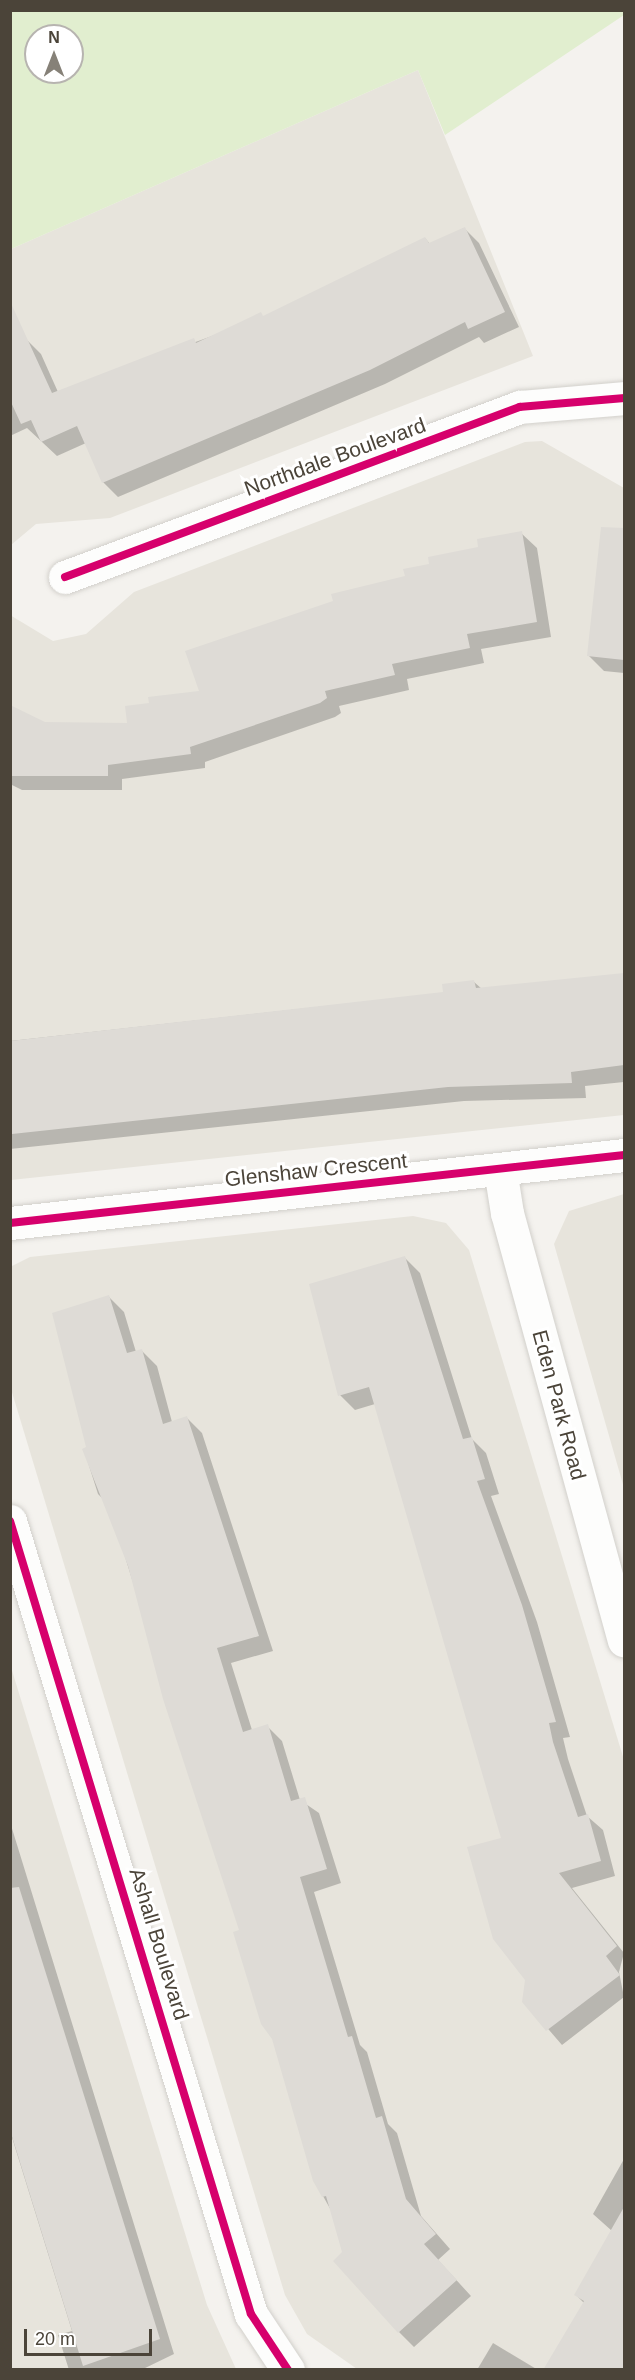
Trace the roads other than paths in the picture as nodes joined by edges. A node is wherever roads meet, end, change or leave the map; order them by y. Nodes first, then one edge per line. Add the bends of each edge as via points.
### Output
1 (624, 398) edge
2 (65, 577) dead end
3 (624, 1155) edge
4 (500, 1169) junction
5 (10, 1223) edge
6 (10, 1521) edge
7 (624, 1640) edge
8 (288, 2370) edge

1 - 2 street, Northdale Boulevard via 520,407
3 - 4 street, Glenshaw Crescent
4 - 5 street, Glenshaw Crescent
4 - 7 street, Eden Park Road via 507,1213
6 - 8 street, Ashall Boulevard via 251,2314

